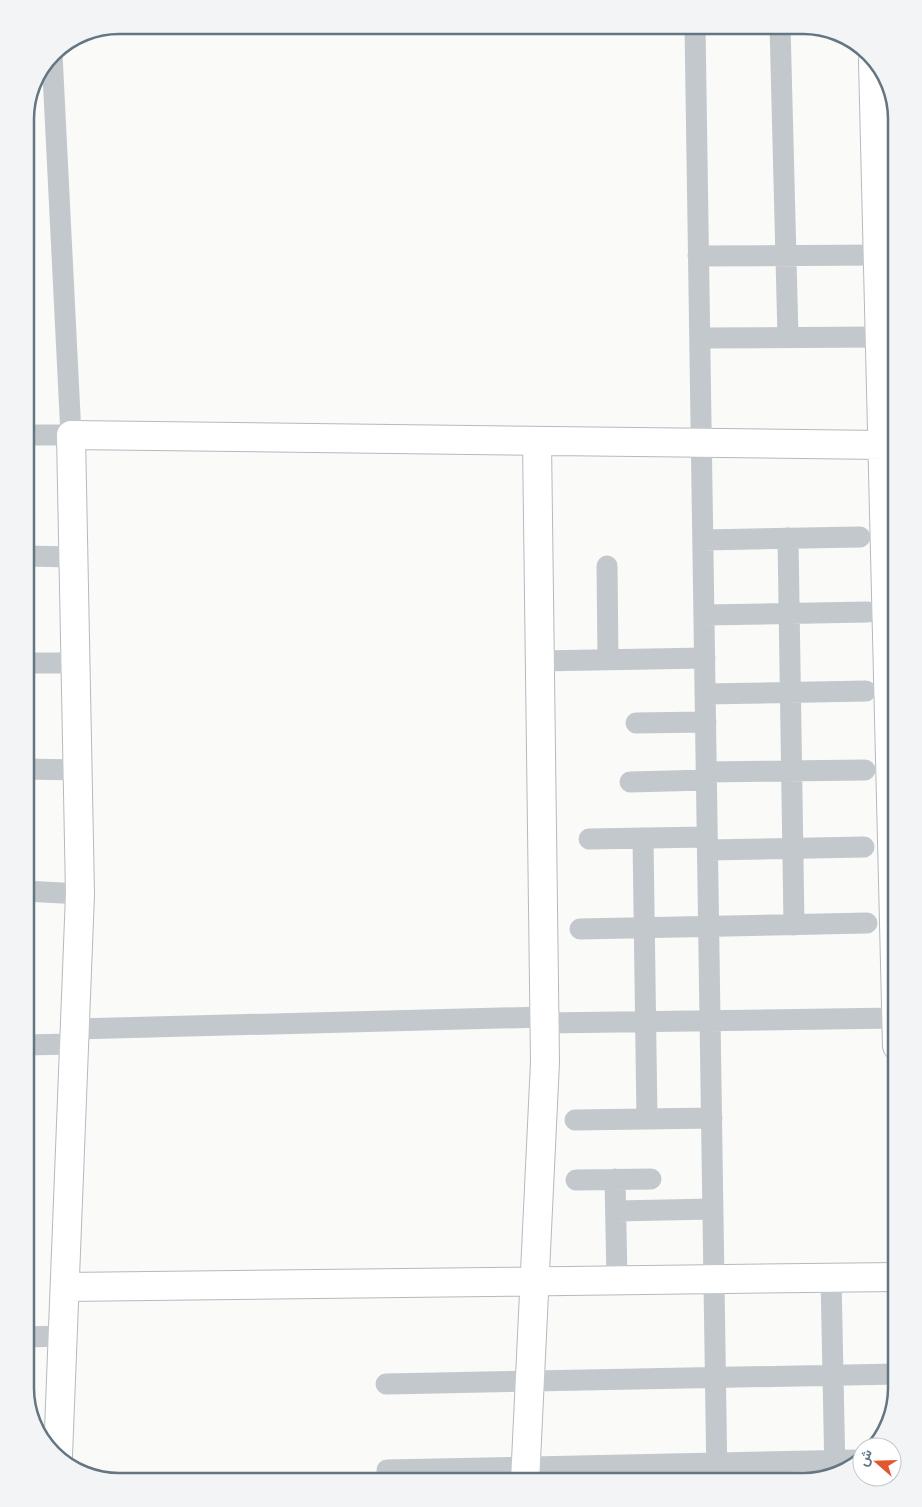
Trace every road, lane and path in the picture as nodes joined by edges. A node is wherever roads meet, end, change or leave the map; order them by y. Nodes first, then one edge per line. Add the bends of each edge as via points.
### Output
1 (695, 34) edge
2 (780, 34) edge
3 (53, 65) edge
4 (872, 70) edge
5 (878, 255) junction
6 (698, 256) junction
7 (786, 256) junction
8 (880, 337) junction
9 (700, 338) junction
10 (788, 338) junction
11 (34, 435) edge
12 (71, 435) junction
13 (537, 441) junction
14 (701, 443) junction
15 (883, 445) junction
16 (860, 537) dead end
17 (788, 538) junction
18 (703, 540) junction
19 (34, 556) edge
20 (73, 557) junction
21 (607, 566) dead end
22 (868, 612) dead end
23 (790, 614) junction
24 (704, 615) junction
25 (705, 658) junction
26 (608, 659) junction
27 (540, 660) junction
28 (34, 663) edge
29 (75, 663) junction
30 (888, 665) edge
31 (866, 692) dead end
32 (791, 693) junction
33 (705, 694) junction
34 (706, 722) junction
35 (636, 723) dead end
36 (34, 769) edge
37 (78, 770) junction
38 (865, 770) dead end
39 (792, 771) junction
40 (706, 776) junction
41 (630, 782) dead end
42 (643, 838) junction
43 (589, 839) dead end
44 (708, 843) junction
45 (864, 847) dead end
46 (793, 848) junction
47 (34, 891) edge
48 (80, 894) junction
49 (866, 923) dead end
50 (794, 925) junction
51 (709, 926) junction
52 (644, 928) junction
53 (580, 929) dead end
54 (888, 1018) edge
55 (544, 1020) junction
56 (710, 1020) junction
57 (646, 1022) junction
58 (75, 1036) junction
59 (34, 1043) edge
60 (712, 1118) junction
61 (647, 1119) junction
62 (575, 1120) dead end
63 (615, 1179) junction
64 (651, 1179) dead end
65 (576, 1180) dead end
66 (713, 1209) junction
67 (616, 1210) junction
68 (888, 1277) edge
69 (830, 1278) junction
70 (714, 1279) junction
71 (617, 1280) junction
72 (534, 1281) junction
73 (64, 1287) junction
74 (62, 1336) junction
75 (34, 1337) edge
76 (888, 1374) edge
77 (832, 1376) junction
78 (716, 1378) junction
79 (530, 1381) junction
80 (386, 1384) dead end
81 (58, 1447) edge
82 (835, 1466) edge
83 (830, 1468) edge
84 (387, 1470) dead end
85 (490, 1473) edge
86 (525, 1473) edge
87 (717, 1473) edge

1 - 6 street
2 - 7 street
3 - 12 street
4 - 5 street
5 - 7 street
5 - 8 street
6 - 7 street
6 - 9 street
7 - 10 street
8 - 10 street
8 - 15 street
9 - 10 street
9 - 14 street
11 - 12 street
12 - 13 street
12 - 20 street
13 - 14 street
13 - 27 street
14 - 15 street
14 - 18 street
15 - 30 street
16 - 17 street
17 - 18 street
17 - 23 street
18 - 24 street
19 - 20 street
20 - 29 street
21 - 26 street
22 - 23 street
23 - 24 street
23 - 32 street
24 - 25 street
25 - 26 street
25 - 33 street
26 - 27 street
27 - 55 street
28 - 29 street
29 - 37 street
31 - 32 street
32 - 33 street
32 - 39 street
33 - 34 street
34 - 35 street
34 - 40 street
36 - 37 street
37 - 48 street
38 - 39 street
39 - 40 street
39 - 46 street
40 - 41 street
40 - 44 street
42 - 43 street
42 - 44 street
42 - 52 street
44 - 46 street
44 - 51 street
45 - 46 street
46 - 50 street
47 - 48 street
48 - 58 street
49 - 50 street
50 - 51 street
51 - 52 street
51 - 56 street
52 - 53 street
52 - 57 street
54 - 56 street
55 - 57 street
55 - 58 street
55 - 72 street via 545,1062
56 - 57 street
56 - 60 street
57 - 61 street
58 - 59 street
58 - 73 street
60 - 61 street
60 - 66 street
61 - 62 street
63 - 64 street
63 - 65 street
63 - 67 street
66 - 67 street
66 - 70 street
67 - 71 street
68 - 69 street
69 - 70 street
69 - 77 street
70 - 71 street
70 - 78 street
71 - 72 street
72 - 73 street
72 - 79 street
73 - 74 street
74 - 75 street
74 - 81 street
76 - 77 street
77 - 78 street
77 - 82 street
78 - 79 street
78 - 87 street
79 - 80 street
79 - 86 street
83 - 87 street
84 - 85 street

